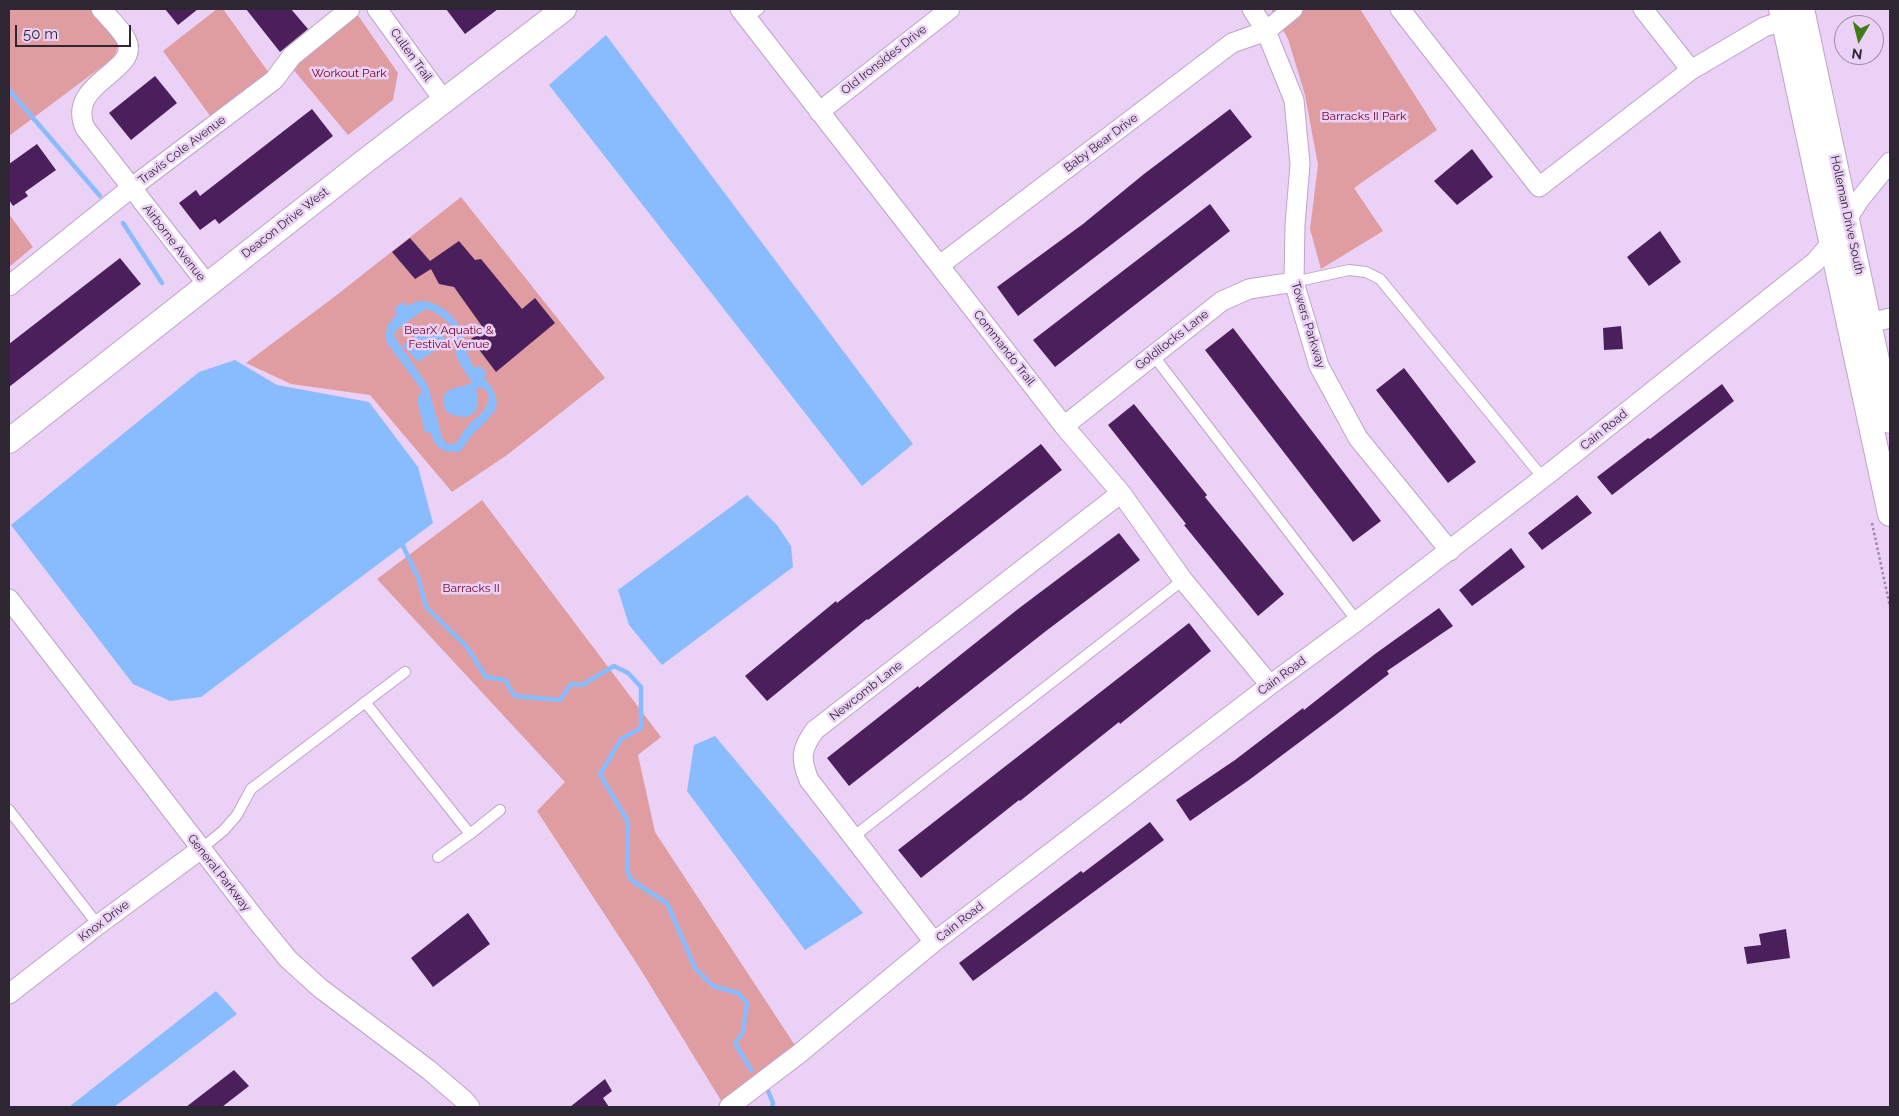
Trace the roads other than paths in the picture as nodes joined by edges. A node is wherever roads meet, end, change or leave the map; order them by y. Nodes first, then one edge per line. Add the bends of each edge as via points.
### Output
1 (101, 9) edge
2 (350, 9) edge
3 (377, 9) edge
4 (564, 9) edge
5 (950, 9) edge
6 (1252, 9) edge
7 (1293, 9) edge
8 (1400, 9) edge
9 (1642, 9) edge
10 (748, 12) edge
11 (1793, 13) edge
12 (1266, 30) junction
13 (1691, 70) junction
14 (445, 102) junction
15 (819, 112) junction
16 (1890, 162) edge
17 (131, 188) junction
18 (1848, 220) junction
19 (1832, 242) junction
20 (940, 265) junction
21 (1294, 282) junction
22 (207, 284) junction
23 (9, 286) edge
24 (1871, 323) edge
25 (1153, 355) junction
26 (1890, 421) edge
27 (1064, 426) junction
28 (9, 441) edge
29 (1543, 478) junction
30 (1121, 493) junction
31 (1890, 514) edge
32 (1450, 550) junction
33 (1183, 580) junction
34 (9, 599) edge
35 (1357, 622) junction
36 (405, 672) dead end
37 (1270, 684) junction
38 (365, 702) junction
39 (9, 810) edge
40 (500, 810) dead end
41 (470, 834) junction
42 (853, 837) junction
43 (201, 849) junction
44 (438, 857) dead end
45 (98, 925) junction
46 (934, 942) junction
47 (9, 994) edge
48 (470, 1107) edge
49 (729, 1107) edge

1 - 17 street, Airborne Avenue via 127,40 128,51 119,65 90,90 80,108 81,119 84,128
2 - 17 street, Travis Cole Avenue via 292,56 274,80
3 - 14 street, Cullen Trail
4 - 14 street, Deacon Drive West
5 - 15 street, Old Ironsides Drive
6 - 12 street, Towers Parkway
7 - 12 street, Baby Bear Drive
8 - 13 street via 1539,187
9 - 13 street
10 - 15 street, Commando Trail
11 - 13 street
11 - 18 street, Holleman Drive South
11 - 19 street
12 - 20 street, Baby Bear Drive via 1232,44
12 - 21 street, Towers Parkway via 1294,100 1300,164
14 - 22 street, Deacon Drive West
15 - 20 street, Commando Trail
16 - 18 street, Cain Road via 1860,199
17 - 22 street, Airborne Avenue
17 - 23 street, Travis Cole Avenue
18 - 19 street, Cain Road
18 - 24 street, Holleman Drive South
19 - 24 street
19 - 29 street, Cain Road via 1815,262
20 - 27 street, Commando Trail
21 - 25 street, Goldilocks Lane via 1235,294
21 - 29 lane via 1349,270 1366,272 1380,279
21 - 32 street, Towers Parkway via 1319,366 1358,438
22 - 28 street, Deacon Drive West
24 - 26 street, Holleman Drive South
24 - 31 street
25 - 27 street, Goldilocks Lane
25 - 35 lane
27 - 30 street, Commando Trail
29 - 32 street, Cain Road
30 - 33 street, Commando Trail
30 - 42 street, Newcomb Lane via 815,730 807,740 802,753 809,780
32 - 35 street, Cain Road
33 - 37 street, Commando Trail
33 - 42 lane
34 - 43 street, General Parkway
35 - 37 street, Cain Road
36 - 38 lane
37 - 46 street, Cain Road
38 - 41 lane
38 - 43 lane via 251,789 237,816
39 - 45 lane
40 - 41 lane
41 - 44 lane
42 - 46 street, Newcomb Lane
43 - 45 street, Knox Drive
43 - 48 street, General Parkway via 288,959 320,988 429,1070
45 - 47 street, Knox Drive
46 - 49 street, Cain Road

